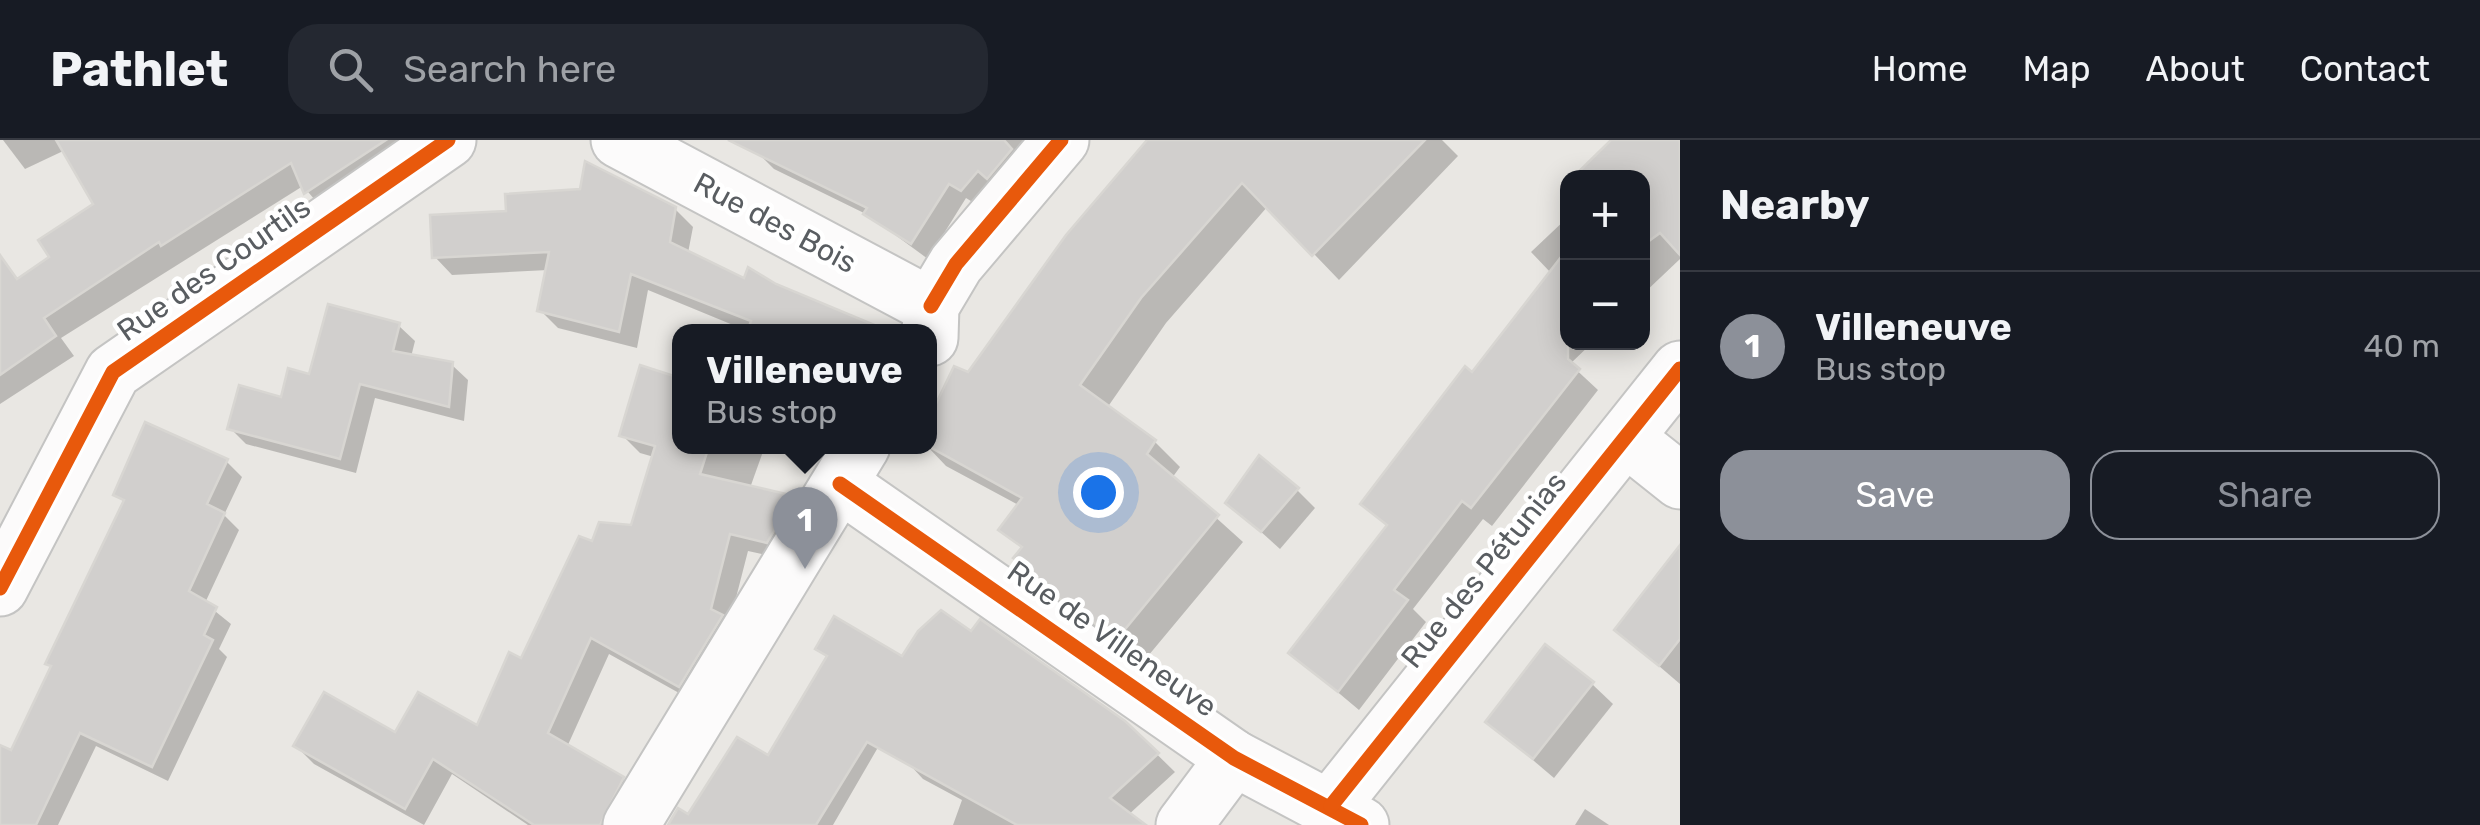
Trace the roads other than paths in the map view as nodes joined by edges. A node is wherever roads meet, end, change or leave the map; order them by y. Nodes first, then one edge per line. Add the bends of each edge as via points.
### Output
1 (448, 140) edge
2 (619, 140) edge
3 (1061, 140) edge
4 (930, 322) edge
5 (1680, 368) edge
6 (1626, 438) junction
7 (851, 465) edge
8 (1680, 481) edge
9 (0, 588) edge
10 (1234, 758) junction
11 (1346, 815) edge
12 (631, 825) edge
13 (1184, 825) edge

1 - 9 street, Rue des Courtils via 114,372
2 - 4 street, Rue des Bois
3 - 4 street via 956,264
5 - 6 street, Rue des Pétunias
6 - 8 street
6 - 11 street, Rue des Pétunias
7 - 10 street, Rue de Villeneuve
7 - 12 street
10 - 11 street, Rue de Villeneuve
10 - 13 street

